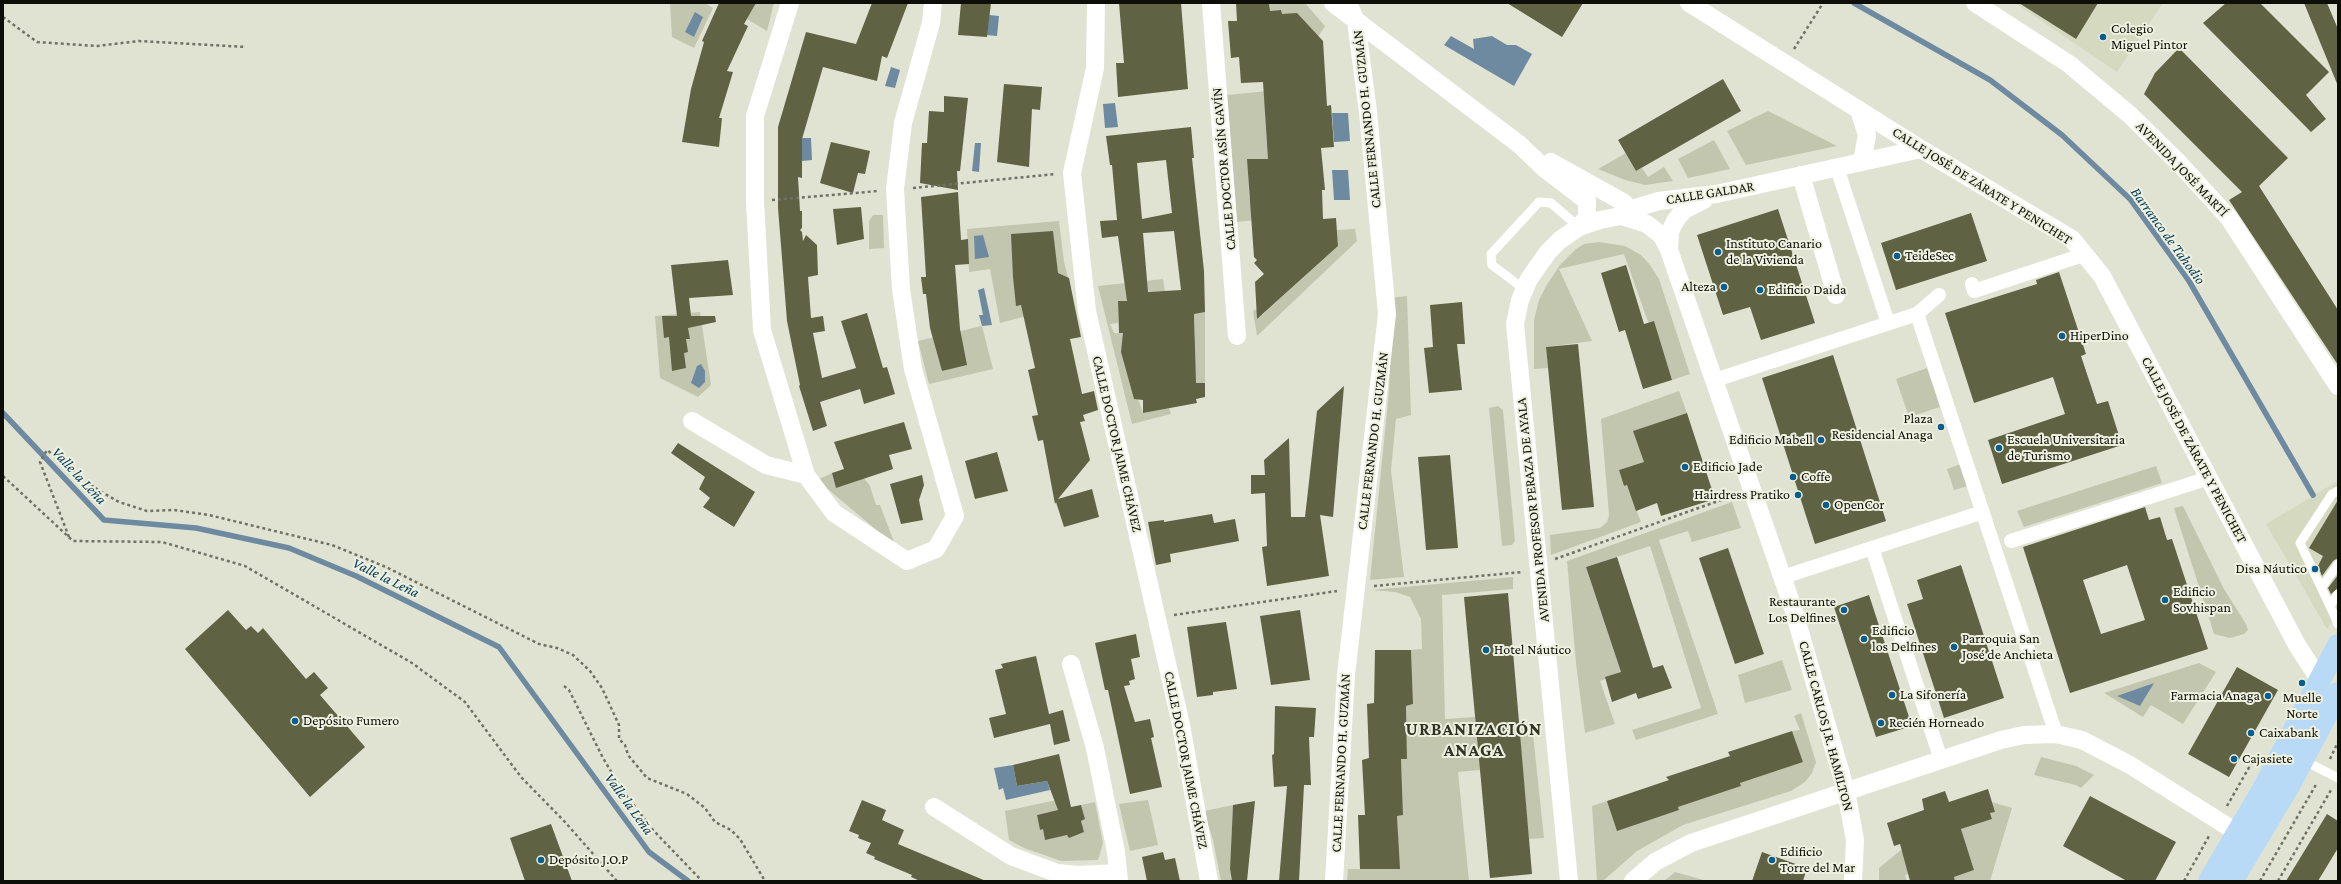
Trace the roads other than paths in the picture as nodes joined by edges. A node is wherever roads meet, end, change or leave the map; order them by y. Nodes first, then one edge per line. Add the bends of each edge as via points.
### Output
1 (790, 3) edge
2 (934, 3) edge
3 (1096, 3) edge
4 (1211, 3) edge
5 (1333, 3) edge
6 (1348, 3) edge
7 (1689, 3) edge
8 (1975, 3) edge
9 (1356, 21) junction
10 (1859, 110) junction
11 (1520, 145) junction
12 (1922, 149) junction
13 (1862, 162) junction
14 (1837, 168) junction
15 (1801, 175) junction
16 (1716, 194) junction
17 (1632, 216) junction
18 (1579, 227) junction
19 (1669, 250) junction
20 (2086, 254) junction
21 (1972, 284) dead end
22 (1524, 289) junction
23 (1836, 295) dead end
24 (1939, 295) dead end
25 (1917, 314) junction
26 (1888, 323) junction
27 (1237, 336) dead end
28 (1715, 380) junction
29 (2338, 386) edge
30 (692, 421) dead end
31 (806, 475) junction
32 (2209, 478) junction
33 (2338, 491) edge
34 (1983, 512) junction
35 (2011, 541) dead end
36 (1872, 548) junction
37 (2338, 564) edge
38 (1783, 577) junction
39 (2322, 586) junction
40 (2338, 594) edge
41 (2330, 606) junction
42 (2338, 624) edge
43 (2338, 645) edge
44 (1071, 664) dead end
45 (2319, 679) junction
46 (2335, 706) edge
47 (2302, 732) junction
48 (2056, 734) junction
49 (1941, 760) junction
50 (2337, 778) edge
51 (1846, 791) junction
52 (934, 808) dead end
53 (2261, 832) junction
54 (2238, 833) junction
55 (1118, 877) edge
56 (1210, 881) edge
57 (1334, 881) edge
58 (1569, 881) edge
59 (1633, 881) edge
60 (1854, 881) edge
61 (2209, 881) edge
62 (2232, 881) edge

1 - 31 street via 755,116 755,202 762,330
2 - 31 street via 904,123 895,189 901,289 913,369 955,516 936,549 907,561 834,513
3 - 56 street, CALLE DOCTOR JAIME CHÁVEZ via 1095,68 1072,173 1087,311 1181,725
4 - 27 street, CALLE DOCTOR ASÍN GAVÍN
5 - 9 street
6 - 9 street, CALLE FERNANDO H. GUZMÁN
7 - 10 street, CALLE JOSÉ DE ZÁRATE Y PENICHET
8 - 29 street, AVENIDA JOSÉ MARTÍ via 2069,64 2130,115 2179,163 2229,218
9 - 11 street
9 - 57 street, CALLE FERNANDO H. GUZMÁN via 1368,112 1388,314 1346,675
10 - 12 street, CALLE JOSÉ DE ZÁRATE Y PENICHET
10 - 13 street via 1867,136
11 - 17 street, CALLE CARLOS J.R. HAMILTON via 1623,202
11 - 18 street via 1544,168 1587,201 1587,217
12 - 13 street, CALLE GALDAR
12 - 20 street, CALLE JOSÉ DE ZÁRATE Y PENICHET via 2072,239
13 - 14 street, CALLE GALDAR
14 - 15 street, CALLE GALDAR
14 - 26 street
15 - 16 street, CALLE GALDAR
15 - 23 street
16 - 17 street, CALLE GALDAR via 1659,201
16 - 19 street via 1684,210 1670,232
17 - 18 street, AVENIDA PROFESOR PERAZA DE AYALA via 1600,220
17 - 19 street, CALLE CARLOS J.R. HAMILTON via 1662,236
18 - 22 street, AVENIDA PROFESOR PERAZA DE AYALA via 1548,252
18 - 22 lane via 1551,203 1539,202 1491,254 1492,265
19 - 28 street, CALLE CARLOS J.R. HAMILTON
20 - 21 street via 1974,291
20 - 32 street, CALLE JOSÉ DE ZÁRATE Y PENICHET via 2102,276
22 - 58 street, AVENIDA PROFESOR PERAZA DE AYALA via 1515,324
24 - 25 street
25 - 26 street
25 - 34 street
26 - 28 street
28 - 38 street, CALLE CARLOS J.R. HAMILTON
30 - 31 street via 766,465
32 - 35 street
32 - 45 street, CALLE JOSÉ DE ZÁRATE Y PENICHET via 2297,645
33 - 39 lane via 2332,494 2300,543
34 - 36 street
34 - 48 street
36 - 38 street
36 - 49 street
37 - 39 lane
38 - 51 street, CALLE CARLOS J.R. HAMILTON
39 - 41 lane
40 - 41 lane
41 - 42 lane
43 - 45 main road
44 - 55 street via 1095,748 1116,852
45 - 46 lane
45 - 47 main road
46 - 47 main road
46 - 47 lane
47 - 50 lane via 2324,772
47 - 53 main road
47 - 54 main road
48 - 49 street via 2024,735 2001,740
48 - 54 street via 2082,740 2130,765
49 - 51 street
51 - 59 street via 1691,843 1655,862
51 - 60 street, CALLE CARLOS J.R. HAMILTON via 1855,840
52 - 55 street via 1010,856 1050,870 1078,875
53 - 54 main road
53 - 62 main road
54 - 61 main road

